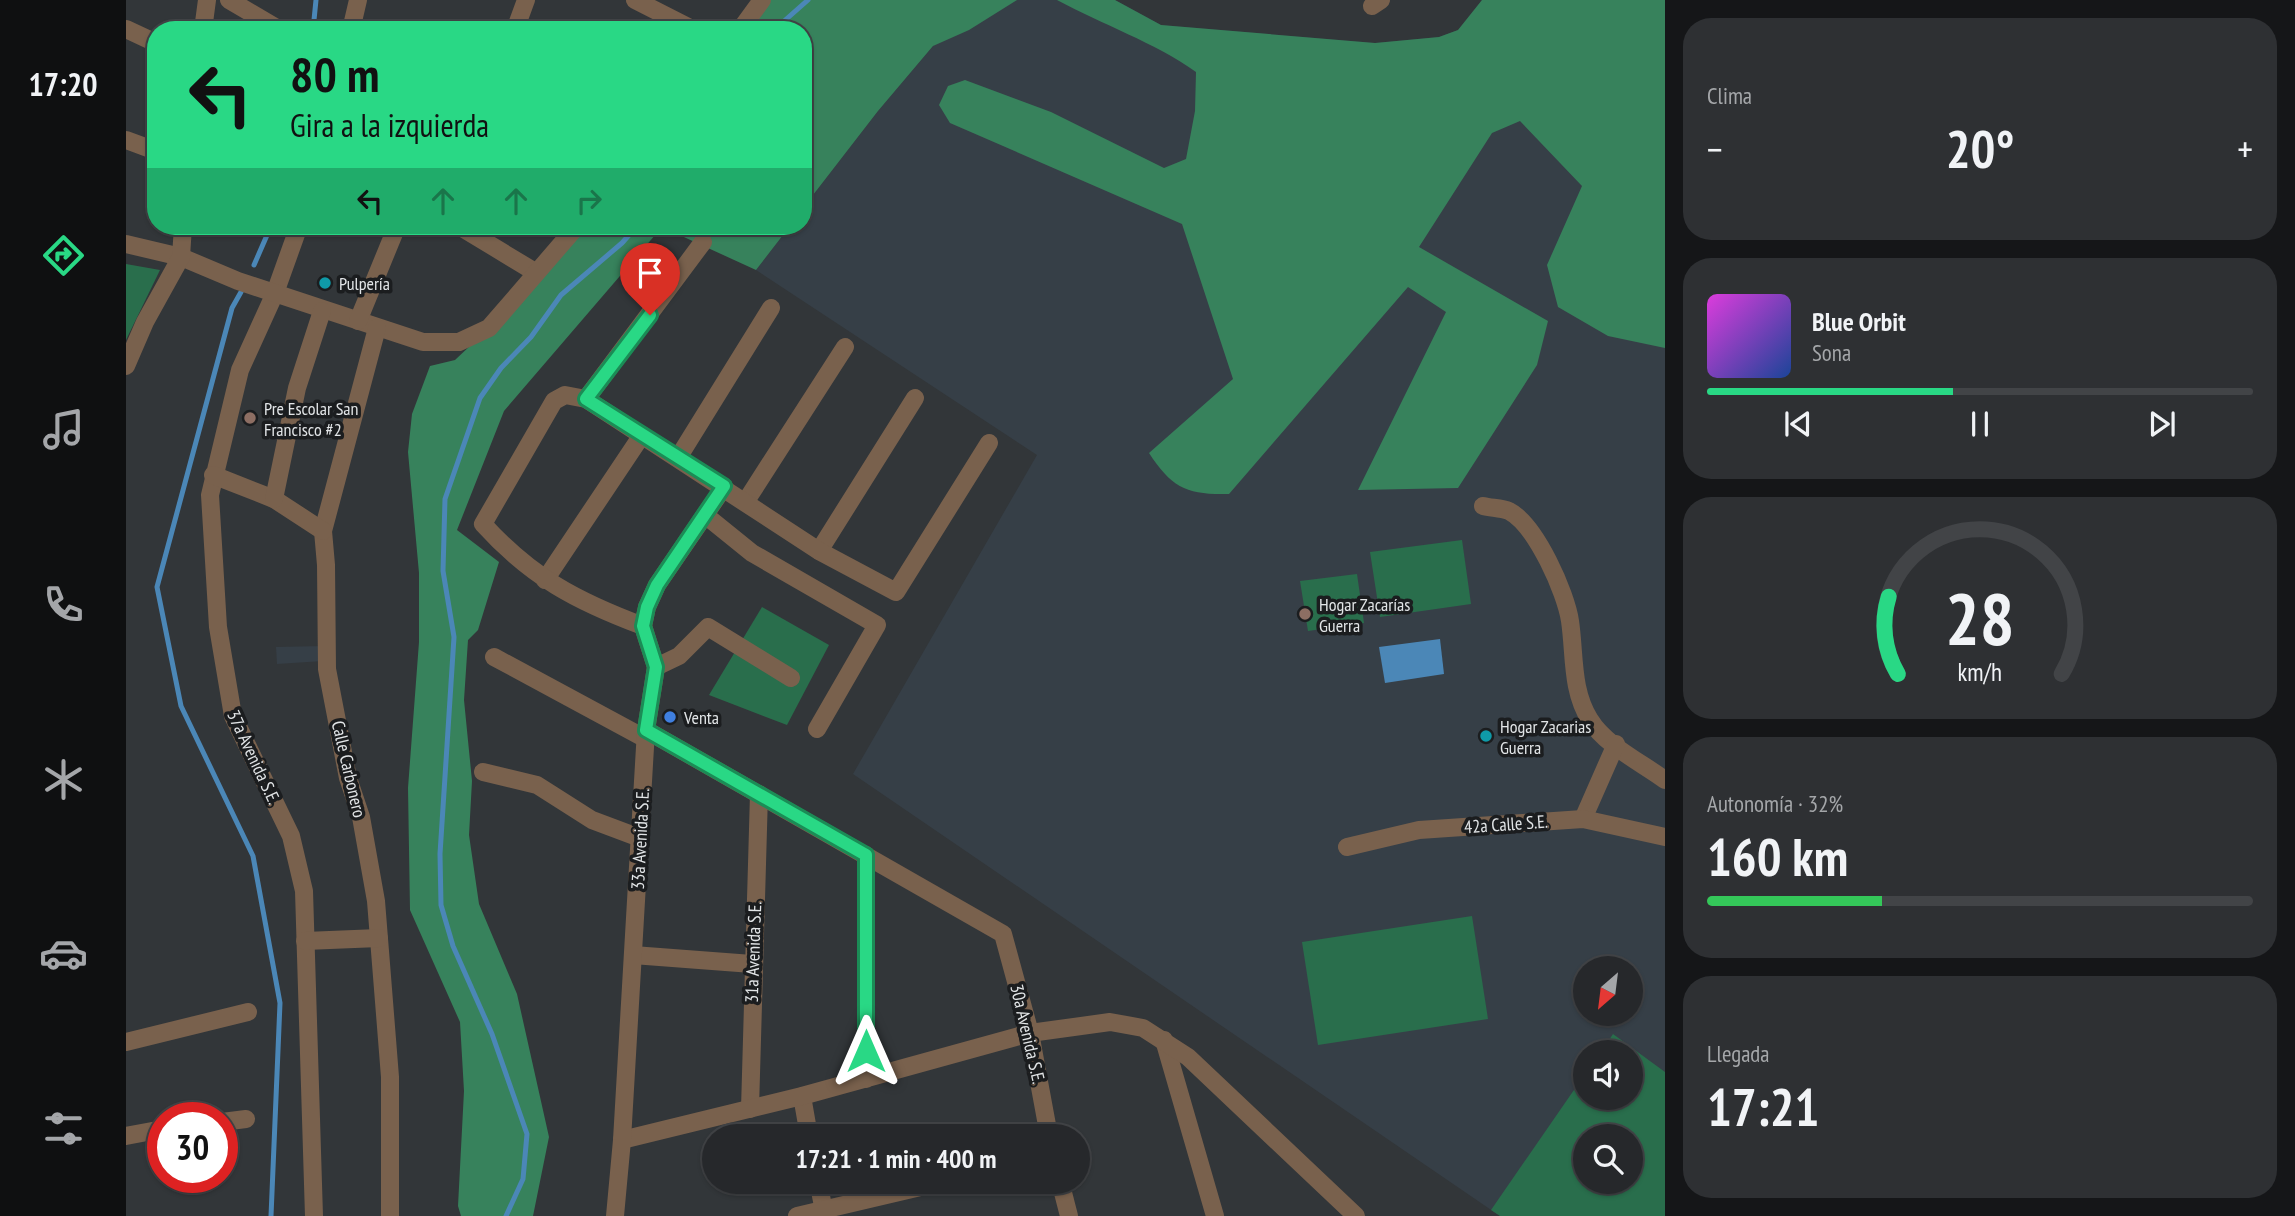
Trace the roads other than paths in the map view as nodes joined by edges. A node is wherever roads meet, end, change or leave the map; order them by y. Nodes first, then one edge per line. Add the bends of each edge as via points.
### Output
1 (207, 0) edge
2 (229, 0) edge
3 (358, 0) edge
4 (526, 0) edge
5 (635, 0) edge
6 (755, 2) edge
7 (204, 21) edge
8 (265, 21) edge
9 (353, 21) edge
10 (518, 21) edge
11 (676, 21) edge
12 (745, 21) edge
13 (126, 29) edge
14 (147, 39) edge
15 (126, 140) edge
16 (147, 148) edge
17 (182, 235) edge
18 (296, 235) edge
19 (393, 235) edge
20 (476, 235) edge
21 (569, 235) edge
22 (703, 242) dead end
23 (126, 244) edge
24 (181, 257) junction
25 (535, 272) junction
26 (275, 293) junction
27 (771, 308) dead end
28 (322, 311) junction
29 (358, 321) junction
30 (377, 328) junction
31 (845, 347) dead end
32 (126, 366) edge
33 (915, 398) dead end
34 (586, 399) junction
35 (642, 435) junction
36 (989, 443) dead end
37 (678, 458) junction
38 (213, 475) junction
39 (724, 486) junction
40 (274, 499) junction
41 (746, 500) junction
42 (1483, 506) dead end
43 (705, 515) junction
44 (323, 531) junction
45 (819, 551) junction
46 (545, 580) junction
47 (643, 626) junction
48 (494, 657) dead end
49 (656, 667) junction
50 (791, 678) dead end
51 (817, 729) dead end
52 (646, 735) junction
53 (1616, 744) junction
54 (484, 772) dead end
55 (1665, 779) edge
56 (759, 794) junction
57 (1583, 819) junction
58 (1665, 837) edge
59 (640, 838) junction
60 (1347, 847) dead end
61 (866, 855) junction
62 (379, 938) junction
63 (305, 941) junction
64 (633, 955) junction
65 (752, 964) junction
66 (248, 1012) dead end
67 (1030, 1033) junction
68 (1164, 1040) junction
69 (126, 1042) edge
70 (866, 1079) junction
71 (802, 1096) junction
72 (750, 1109) junction
73 (246, 1119) dead end
74 (238, 1120) edge
75 (808, 1124) edge
76 (1047, 1124) edge
77 (147, 1132) edge
78 (126, 1136) edge
79 (622, 1140) junction
80 (820, 1194) edge
81 (896, 1194) edge
82 (1063, 1194) edge
83 (824, 1213) edge
84 (314, 1216) edge
85 (390, 1216) edge
86 (615, 1216) edge
87 (797, 1216) edge
88 (1069, 1216) edge
89 (1215, 1216) edge
90 (1356, 1216) edge

1 - 7 street
2 - 8 street
3 - 9 street
4 - 10 street
5 - 11 street
6 - 12 street
13 - 14 street
15 - 16 street
17 - 24 street
18 - 26 street, 37a Avenida S.E.
19 - 29 street
20 - 25 street
21 - 25 street
22 - 34 street
23 - 24 street
24 - 26 street
24 - 32 street
25 - 30 street via 489,328 459,342 423,342
26 - 28 street
26 - 38 street, 37a Avenida S.E. via 240,370
27 - 37 street
28 - 29 street
28 - 40 street via 297,388
29 - 30 street
30 - 44 street, Calle Carbonero
31 - 41 street
33 - 45 street
34 - 35 street
34 - 46 street via 565,395 554,401 483,524 512,556
35 - 37 street
35 - 46 street
36 - 45 street via 896,592
37 - 39 street
38 - 40 street
38 - 63 street, 37a Avenida S.E. via 210,495 227,696 291,836 304,891
39 - 41 street
39 - 43 street
40 - 44 street
41 - 45 street
42 - 53 street via 1509,511 1530,530 1556,578 1570,618 1576,689 1591,721
43 - 47 street via 657,585
43 - 51 street via 752,553 877,625
44 - 62 street, Calle Carbonero via 327,669 348,778 361,817
46 - 47 street via 588,606
47 - 49 street, 33a Avenida S.E.
48 - 52 street
49 - 50 street via 679,656 708,627
49 - 52 street, 33a Avenida S.E.
52 - 56 street
52 - 59 street, 33a Avenida S.E.
53 - 55 street
53 - 57 street
54 - 59 street via 537,785 592,820
56 - 61 street
56 - 65 street, 31a Avenida S.E.
57 - 58 street, 42a Calle S.E.
57 - 60 street, 42a Calle S.E. via 1419,831
59 - 64 street, 33a Avenida S.E.
61 - 67 street, 30a Avenida S.E. via 1003,934
61 - 70 street
62 - 63 street
62 - 85 street, Calle Carbonero via 390,1077
63 - 84 street, 37a Avenida S.E.
64 - 65 street
64 - 79 street, 33a Avenida S.E.
65 - 72 street, 31a Avenida S.E.
66 - 69 street
67 - 68 street via 1110,1022 1143,1028
67 - 70 street
67 - 76 street, 30a Avenida S.E.
68 - 89 street
68 - 90 street via 1188,1057
70 - 71 street
71 - 72 street
71 - 75 street
72 - 79 street
73 - 74 street
77 - 78 street
79 - 86 street, 33a Avenida S.E.
80 - 83 street
81 - 83 street
82 - 88 street
83 - 87 street

